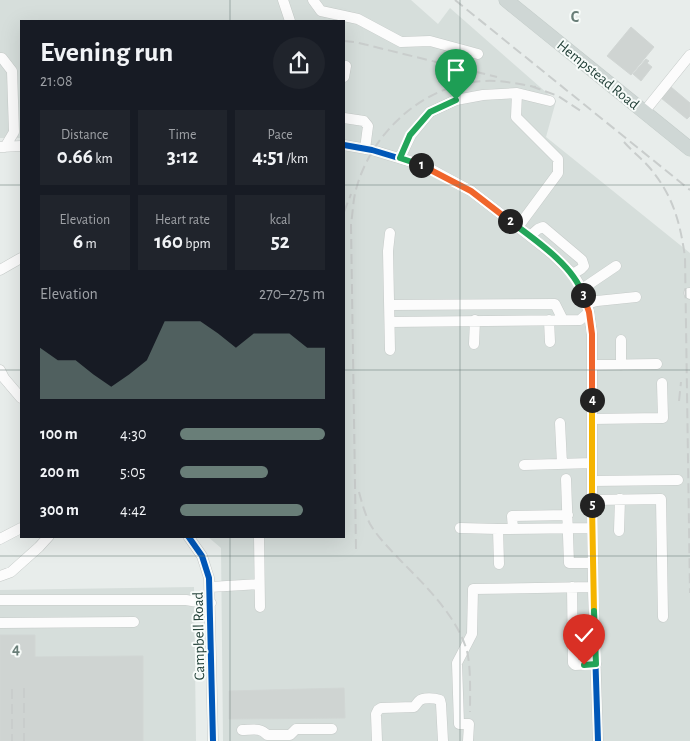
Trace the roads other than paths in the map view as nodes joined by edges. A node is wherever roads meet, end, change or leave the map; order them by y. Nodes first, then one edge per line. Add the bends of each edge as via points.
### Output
1 (283, 0) edge
2 (313, 0) edge
3 (506, 0) edge
4 (290, 20) edge
5 (478, 54) dead end
6 (690, 55) edge
7 (0, 58) edge
8 (346, 66) dead end
9 (345, 72) edge
10 (517, 93) junction
11 (550, 101) dead end
12 (644, 112) junction
13 (345, 118) edge
14 (345, 145) edge
15 (20, 146) edge
16 (3, 147) edge
17 (365, 149) junction
18 (690, 149) edge
19 (400, 158) junction
20 (518, 227) junction
21 (390, 233) dead end
22 (530, 236) junction
23 (20, 259) edge
24 (616, 266) dead end
25 (0, 270) edge
26 (572, 274) junction
27 (582, 289) junction
28 (636, 297) dead end
29 (389, 305) junction
30 (588, 308) junction
31 (475, 320) junction
32 (549, 320) junction
33 (563, 320) junction
34 (390, 322) junction
35 (620, 340) dead end
36 (550, 342) dead end
37 (474, 344) dead end
38 (390, 350) dead end
39 (657, 364) dead end
40 (592, 365) junction
41 (621, 365) junction
42 (0, 370) edge
43 (662, 383) dead end
44 (20, 397) edge
45 (592, 418) junction
46 (560, 424) dead end
47 (592, 463) junction
48 (562, 464) junction
49 (524, 465) dead end
50 (566, 479) dead end
51 (678, 480) dead end
52 (592, 481) junction
53 (620, 499) junction
54 (592, 500) junction
55 (568, 515) junction
56 (460, 528) dead end
57 (568, 528) junction
58 (592, 528) junction
59 (20, 529) edge
60 (498, 529) junction
61 (513, 529) junction
62 (619, 531) dead end
63 (47, 538) edge
64 (189, 538) edge
65 (259, 538) edge
66 (0, 539) edge
67 (593, 563) junction
68 (499, 564) dead end
69 (0, 576) edge
70 (259, 584) junction
71 (593, 586) junction
72 (210, 587) junction
73 (572, 587) junction
74 (0, 600) edge
75 (211, 603) junction
76 (260, 607) dead end
77 (663, 617) dead end
78 (134, 622) dead end
79 (0, 623) edge
80 (596, 664) junction
81 (332, 729) dead end
82 (242, 730) dead end
83 (275, 738) edge
84 (290, 738) edge
85 (213, 741) edge
86 (377, 741) edge
87 (443, 741) edge
88 (468, 741) edge
89 (598, 741) edge

1 - 4 street
2 - 5 street via 321,11 358,19 401,42 430,41
3 - 12 main road, Hempstead Road
6 - 12 street
7 - 16 street via 12,71 14,132
8 - 9 street
10 - 11 street
10 - 19 street via 456,100 430,112 410,135
10 - 20 street via 516,117 558,159 558,173
12 - 18 main road, Hempstead Road
13 - 17 street via 364,121 368,126
14 - 17 street
15 - 16 street
17 - 19 street
19 - 20 street via 425,166 471,191
20 - 22 street
21 - 29 street
22 - 26 street
22 - 26 street via 543,227 582,260 584,266
23 - 25 street
24 - 27 street
26 - 27 street
27 - 30 street
28 - 30 street via 597,301
29 - 33 street via 555,304
29 - 34 street
30 - 33 street via 580,320
30 - 40 street
31 - 32 street
31 - 34 street
31 - 37 street
32 - 33 street
32 - 36 street
34 - 38 street
35 - 41 street
39 - 41 street
40 - 41 street
40 - 45 street
42 - 44 street
43 - 45 street via 663,418
45 - 47 street
46 - 48 street
47 - 48 street
47 - 52 street
48 - 49 street
50 - 55 street
51 - 52 street
52 - 54 street
53 - 54 street
53 - 62 street
53 - 77 street via 661,499
54 - 58 street
55 - 57 street
55 - 61 street via 512,516
56 - 60 street
57 - 58 street
57 - 61 street
57 - 67 street via 569,563
58 - 67 street
59 - 66 street
60 - 61 street
60 - 68 street
63 - 69 street via 11,572
64 - 72 street, Campbell Road via 202,556
65 - 70 street
67 - 71 street
70 - 72 street
70 - 76 street
71 - 73 street
71 - 80 street
72 - 75 street, Campbell Road
73 - 80 street via 573,663
73 - 88 street via 473,590 472,634 457,663 459,724 470,724
74 - 75 street via 186,600
75 - 85 street, Campbell Road
78 - 79 street
80 - 89 street
81 - 84 street via 296,729
82 - 83 street via 261,730
83 - 84 street
86 - 87 street via 378,710 414,708 419,700 436,698 442,704

